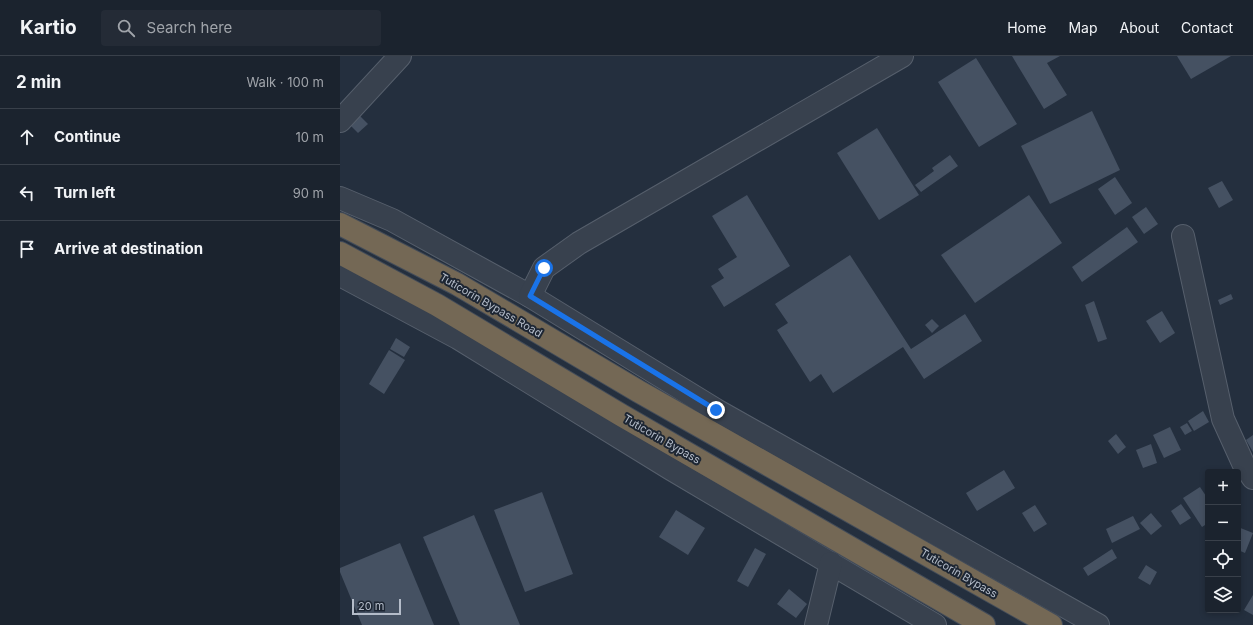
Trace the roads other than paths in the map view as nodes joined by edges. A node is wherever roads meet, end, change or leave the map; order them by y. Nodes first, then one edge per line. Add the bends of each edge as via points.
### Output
1 (400, 56) edge
2 (902, 56) edge
3 (340, 121) edge
4 (340, 198) edge
5 (340, 224) edge
6 (1183, 236) dead end
7 (340, 253) edge
8 (340, 275) edge
9 (530, 296) junction
10 (638, 390) joint
11 (1253, 478) edge
12 (831, 563) junction
13 (816, 625) edge
14 (935, 625) edge
15 (984, 625) edge
16 (1051, 625) edge
17 (1098, 625) edge

1 - 3 street
2 - 9 street via 579,243 544,268
4 - 9 street via 392,220
5 - 10 highway, Tuticorin Bypass Road via 457,284
6 - 11 street via 1223,419 1243,463
7 - 15 highway, Tuticorin Bypass via 437,305 621,415
8 - 12 street via 458,338 664,465
9 - 17 street via 716,410
10 - 16 highway, Tuticorin Bypass
12 - 13 street
12 - 14 street

